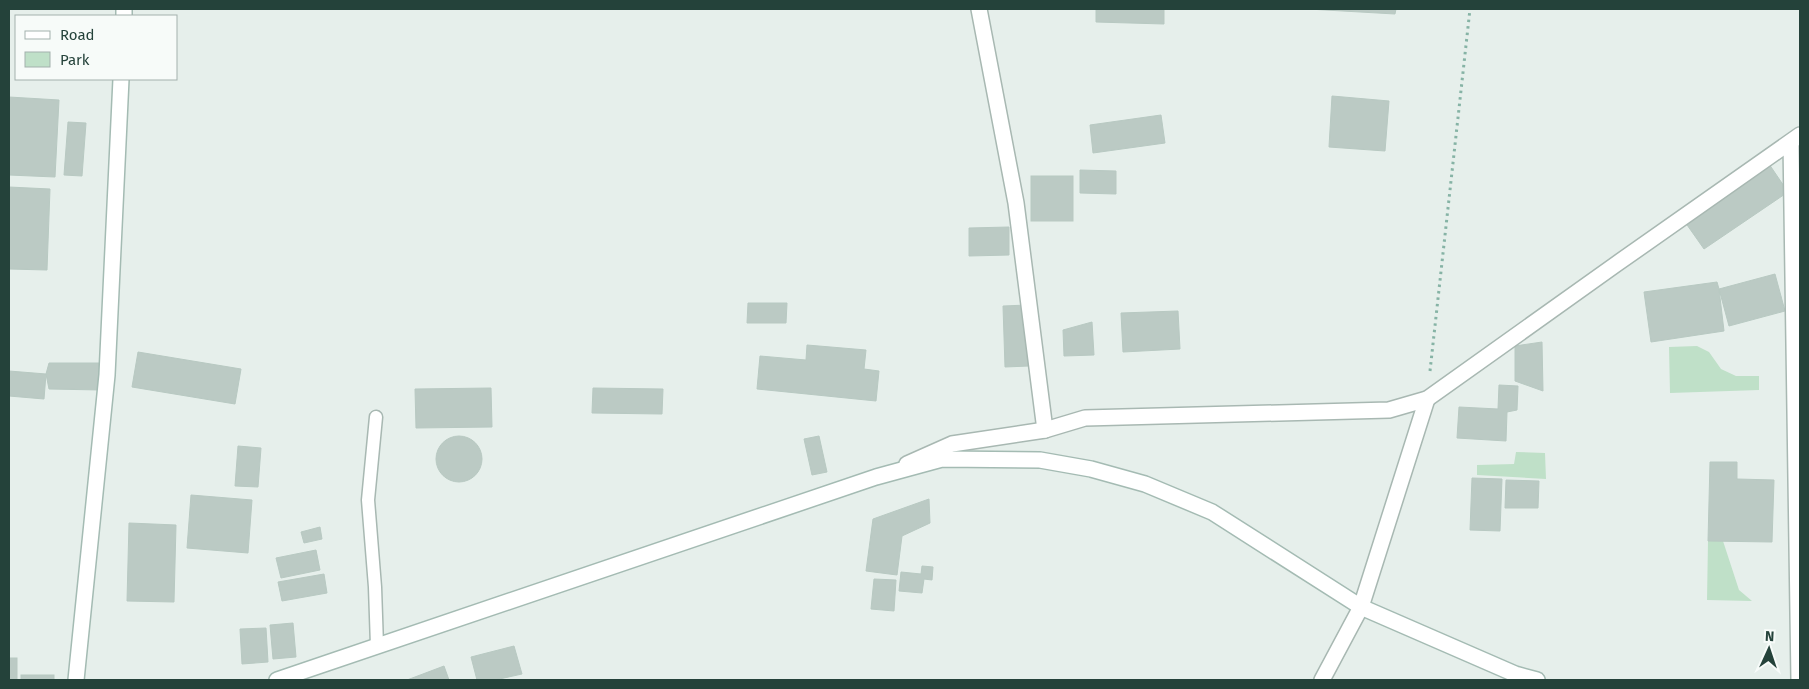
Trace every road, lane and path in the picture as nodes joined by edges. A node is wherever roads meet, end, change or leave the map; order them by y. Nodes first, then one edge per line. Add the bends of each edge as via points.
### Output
1 (979, 9) edge
2 (1470, 9) edge
3 (121, 80) edge
4 (1796, 138) edge
5 (1427, 399) junction
6 (376, 417) dead end
7 (1045, 430) junction
8 (876, 477) junction
9 (1361, 607) junction
10 (377, 646) junction
11 (76, 680) edge
12 (277, 680) edge
13 (1322, 680) edge
14 (1537, 680) edge
15 (1799, 680) edge

1 - 7 street via 1016,203
2 - 5 path
3 - 11 street via 107,375
4 - 5 street
4 - 15 street
5 - 7 street via 1389,410 1085,418
5 - 9 street
6 - 10 lane via 368,500
7 - 8 street via 952,444
8 - 9 street via 942,459 1040,460 1091,468 1145,484 1212,512
8 - 10 street
9 - 13 street
9 - 14 street via 1515,674
10 - 12 street

